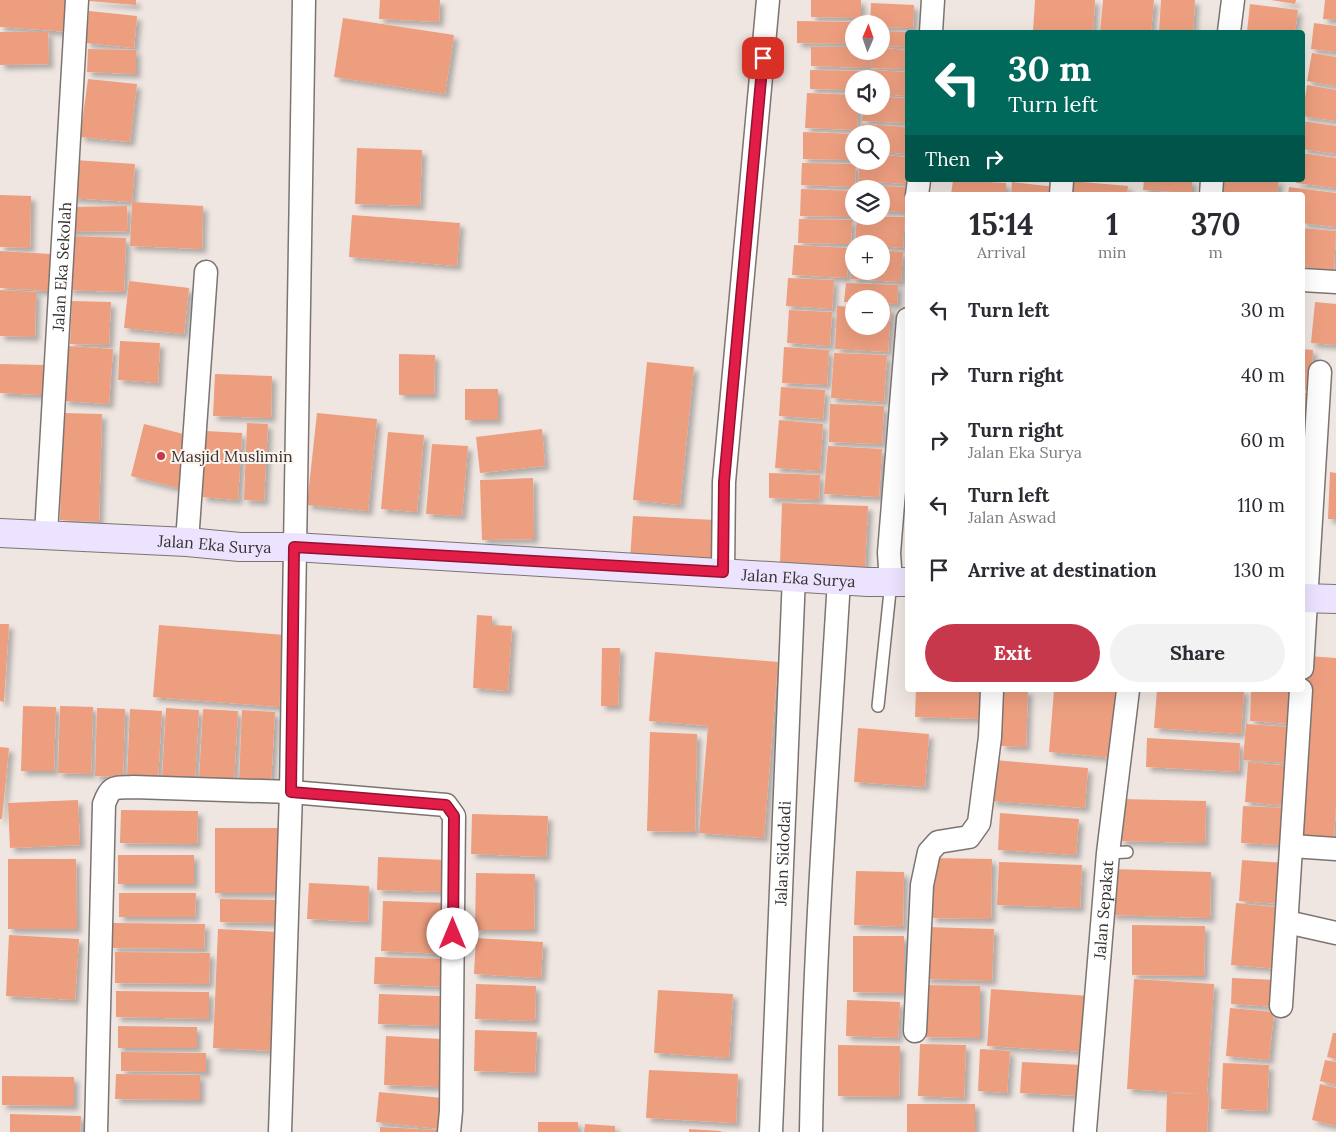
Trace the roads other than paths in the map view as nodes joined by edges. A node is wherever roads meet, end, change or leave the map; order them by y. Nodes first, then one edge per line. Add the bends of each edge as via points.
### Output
1 (77, 0) edge
2 (304, 0) edge
3 (768, 0) edge
4 (934, 0) edge
5 (1233, 0) edge
6 (930, 30) edge
7 (1229, 30) edge
8 (206, 272) dead end
9 (1305, 280) edge
10 (1336, 282) edge
11 (1320, 372) dead end
12 (905, 382) edge
13 (904, 403) edge
14 (0, 533) edge
15 (46, 534) junction
16 (187, 542) junction
17 (294, 547) junction
18 (723, 572) junction
19 (794, 576) junction
20 (839, 580) junction
21 (899, 582) edge
22 (1305, 598) edge
23 (1336, 600) edge
24 (992, 692) edge
25 (1128, 692) edge
26 (1301, 692) edge
27 (878, 706) dead end
28 (291, 792) junction
29 (1292, 846) junction
30 (1336, 849) edge
31 (1287, 922) junction
32 (1336, 933) edge
33 (1281, 1006) dead end
34 (915, 1030) dead end
35 (1085, 1130) dead end
36 (96, 1132) edge
37 (280, 1132) edge
38 (449, 1132) edge
39 (771, 1132) edge
40 (811, 1132) edge

1 - 15 street, Jalan Eka Sekolah
2 - 17 street
3 - 18 street via 724,482
4 - 6 street
5 - 7 street
8 - 16 street
9 - 10 street
11 - 22 street
12 - 13 street
13 - 21 street via 889,553
14 - 15 street, Jalan Eka Surya
15 - 16 street, Jalan Eka Surya
16 - 17 street, Jalan Eka Surya via 240,547
17 - 18 street, Jalan Eka Surya
17 - 28 street
18 - 19 street, Jalan Eka Surya
19 - 20 street, Jalan Eka Surya
19 - 39 street, Jalan Sidodadi
20 - 21 street, Jalan Eka Surya
20 - 40 street via 812,1035
21 - 27 lane
22 - 23 street
24 - 34 street via 990,737 979,823 969,837 938,842 929,852 922,885
25 - 35 street, Jalan Sepakat via 1117,852
26 - 29 street
28 - 36 street via 133,787 115,788 108,792 103,824
28 - 37 street
28 - 38 street via 446,805 454,816
29 - 30 street
29 - 31 street
31 - 32 street
31 - 33 street

